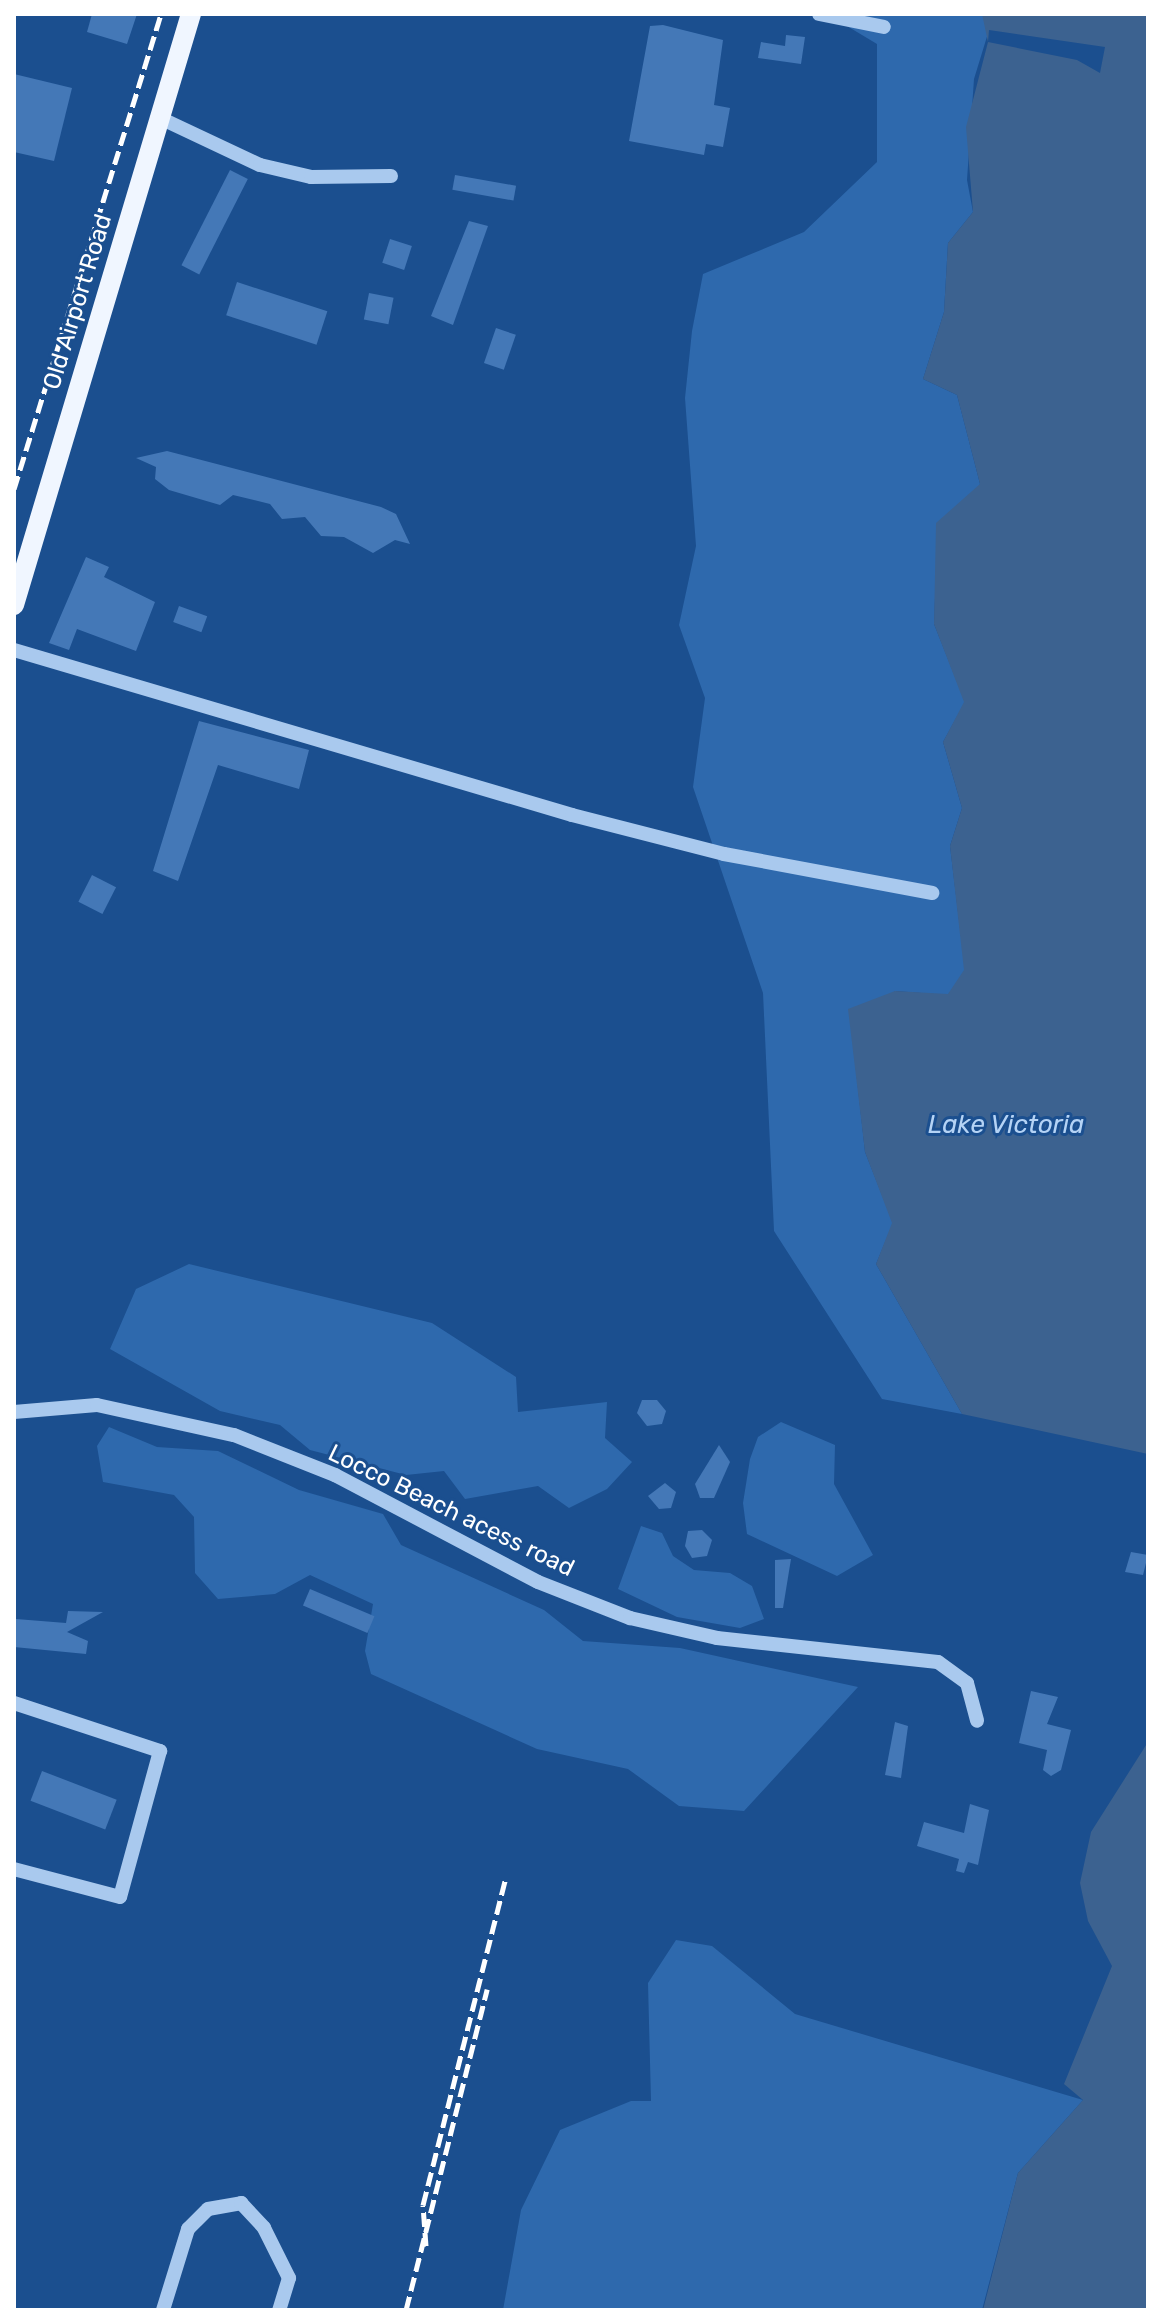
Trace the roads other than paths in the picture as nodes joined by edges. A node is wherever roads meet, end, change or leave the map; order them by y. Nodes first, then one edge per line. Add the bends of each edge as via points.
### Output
1 (191, 14) edge
2 (819, 14) edge
3 (884, 27) dead end
4 (160, 118) junction
5 (391, 176) dead end
6 (14, 605) edge
7 (14, 650) edge
8 (932, 893) dead end
9 (14, 1412) edge
10 (14, 1703) edge
11 (977, 1721) dead end
12 (14, 1869) edge
13 (163, 2310) edge
14 (279, 2310) edge

1 - 4 main road, Old Airport Road
2 - 3 street
4 - 5 street via 222,153 286,171
4 - 6 main road, Old Airport Road
7 - 8 street via 572,815 724,854
9 - 11 street, Locco Beach acess road via 97,1405 234,1435 335,1475 538,1582 630,1618 717,1638 938,1662 967,1683
10 - 12 street via 160,1751 120,1897
13 - 14 street via 188,2229 208,2209 241,2203 264,2228 289,2278

